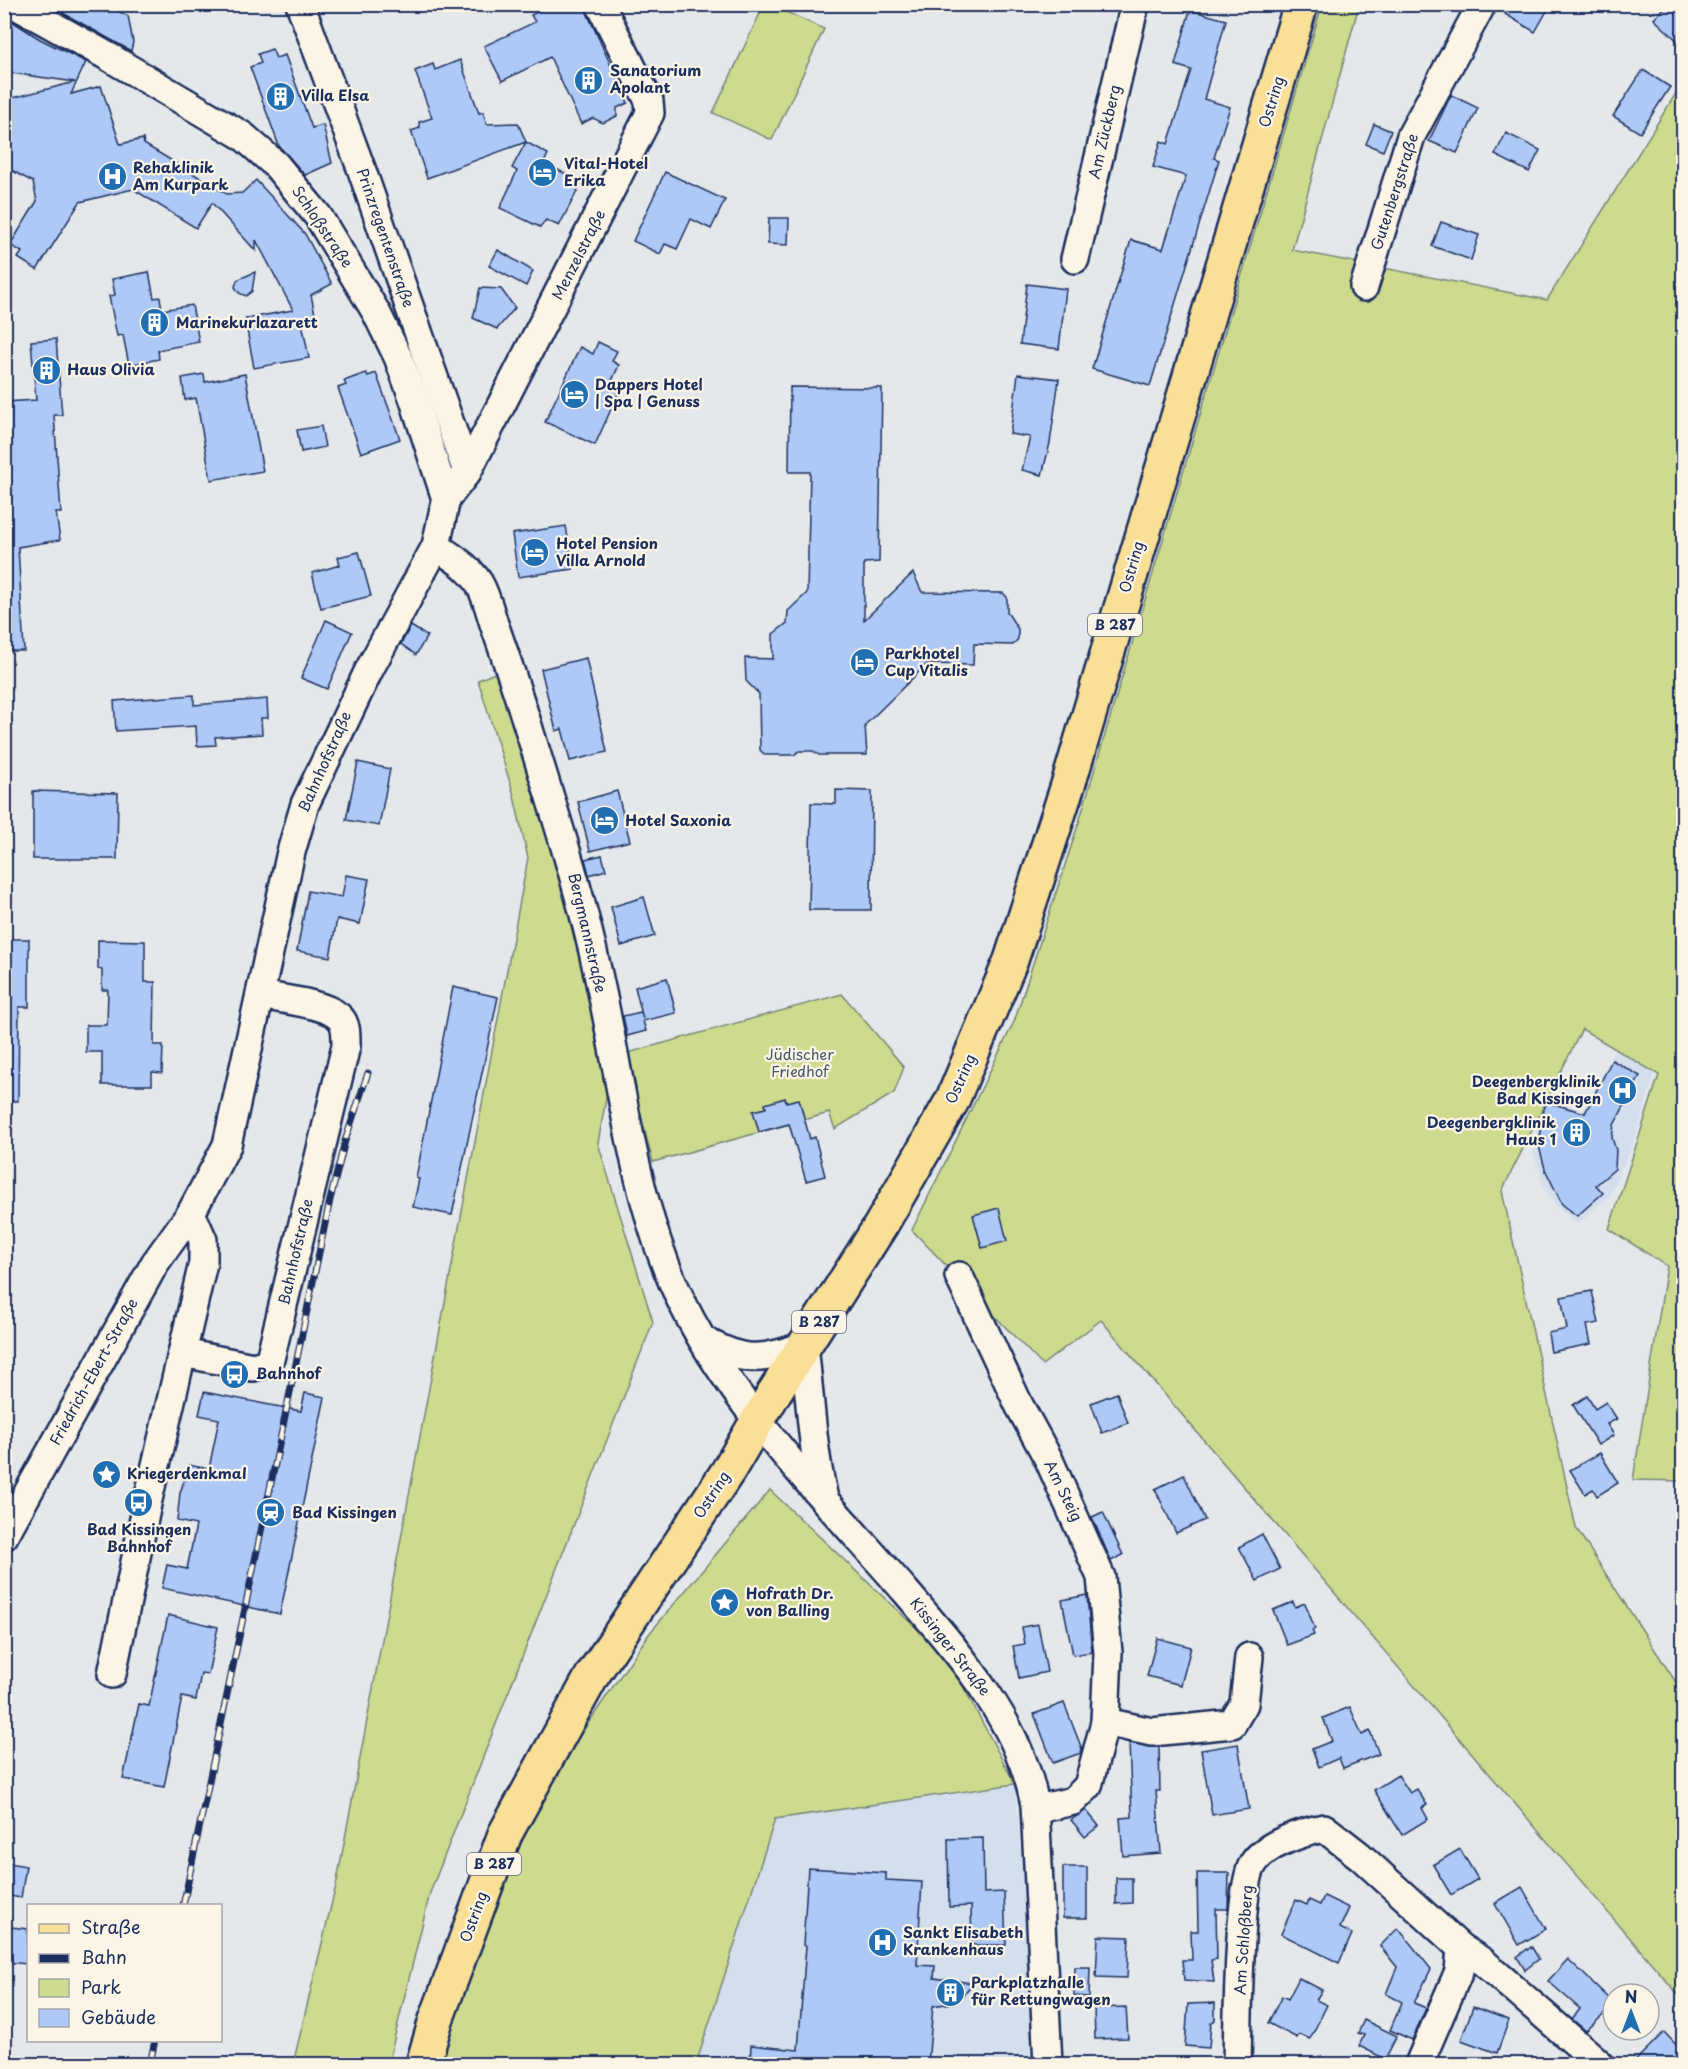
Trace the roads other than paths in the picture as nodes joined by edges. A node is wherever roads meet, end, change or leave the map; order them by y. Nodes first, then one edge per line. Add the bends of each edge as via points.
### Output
1 (14, 4) edge
2 (300, 4) edge
3 (600, 4) edge
4 (1135, 4) edge
5 (1301, 4) edge
6 (1482, 4) edge
7 (1075, 259) dead end
8 (1364, 287) dead end
9 (467, 472) junction
10 (446, 500) junction
11 (436, 546) junction
12 (260, 995) junction
13 (191, 1213) junction
14 (959, 1276) dead end
15 (702, 1339) junction
16 (804, 1346) junction
17 (183, 1353) junction
18 (760, 1419) junction
19 (823, 1497) junction
20 (4, 1536) edge
21 (1249, 1657) dead end
22 (112, 1674) dead end
23 (1105, 1722) junction
24 (1035, 1804) junction
25 (1461, 1948) junction
26 (423, 2064) edge
27 (1048, 2064) edge
28 (1237, 2064) edge
29 (1419, 2064) edge
30 (1600, 2064) edge

1 - 10 street, Schloßstraße via 243,136 276,165 309,203 335,242 380,321 414,400
2 - 9 street, Prinzregentenstraße
3 - 9 street, Menzelstraße via 649,101 650,113
4 - 7 street, Am Zückberg
5 - 16 main road, Ostring / B 287 via 1069,782 1011,960 952,1101 881,1225
6 - 8 street, Gutenbergstraße via 1411,136
9 - 10 street, Menzelstraße
10 - 11 street
11 - 12 street, Bahnhofstraße via 369,670 304,804
11 - 15 street, Bergmannstraße via 464,566 480,584 509,666 574,875 646,1209 667,1269
12 - 13 street, Bahnhofstraße via 227,1145
12 - 17 street, Bahnhofstraße via 325,1009 338,1016 346,1029 346,1046 270,1359 253,1367
13 - 17 street via 203,1239 203,1263
13 - 20 street, Friedrich-Ebert-Straße via 155,1263
14 - 23 street, Am Steig via 1101,1577 1108,1653
15 - 16 street via 729,1354 754,1358
15 - 18 street, Bergmannstraße
16 - 18 main road, Ostring / B 287
16 - 19 street via 814,1454
17 - 22 street
18 - 19 street, Kissinger Straße
18 - 26 main road, Ostring / B 287 via 592,1676 505,1834
19 - 24 street, Kissinger Straße via 955,1649 991,1699 1031,1781
21 - 23 street via 1244,1704 1232,1724 1152,1732
23 - 24 street, Am Steig via 1088,1786 1073,1802 1047,1807
24 - 27 street, Kissinger Straße
25 - 28 street, Am Schloßberg via 1324,1828 1299,1832 1253,1864 1248,1879
25 - 29 street via 1459,1971
25 - 30 street, Am Schloßberg via 1483,1962

